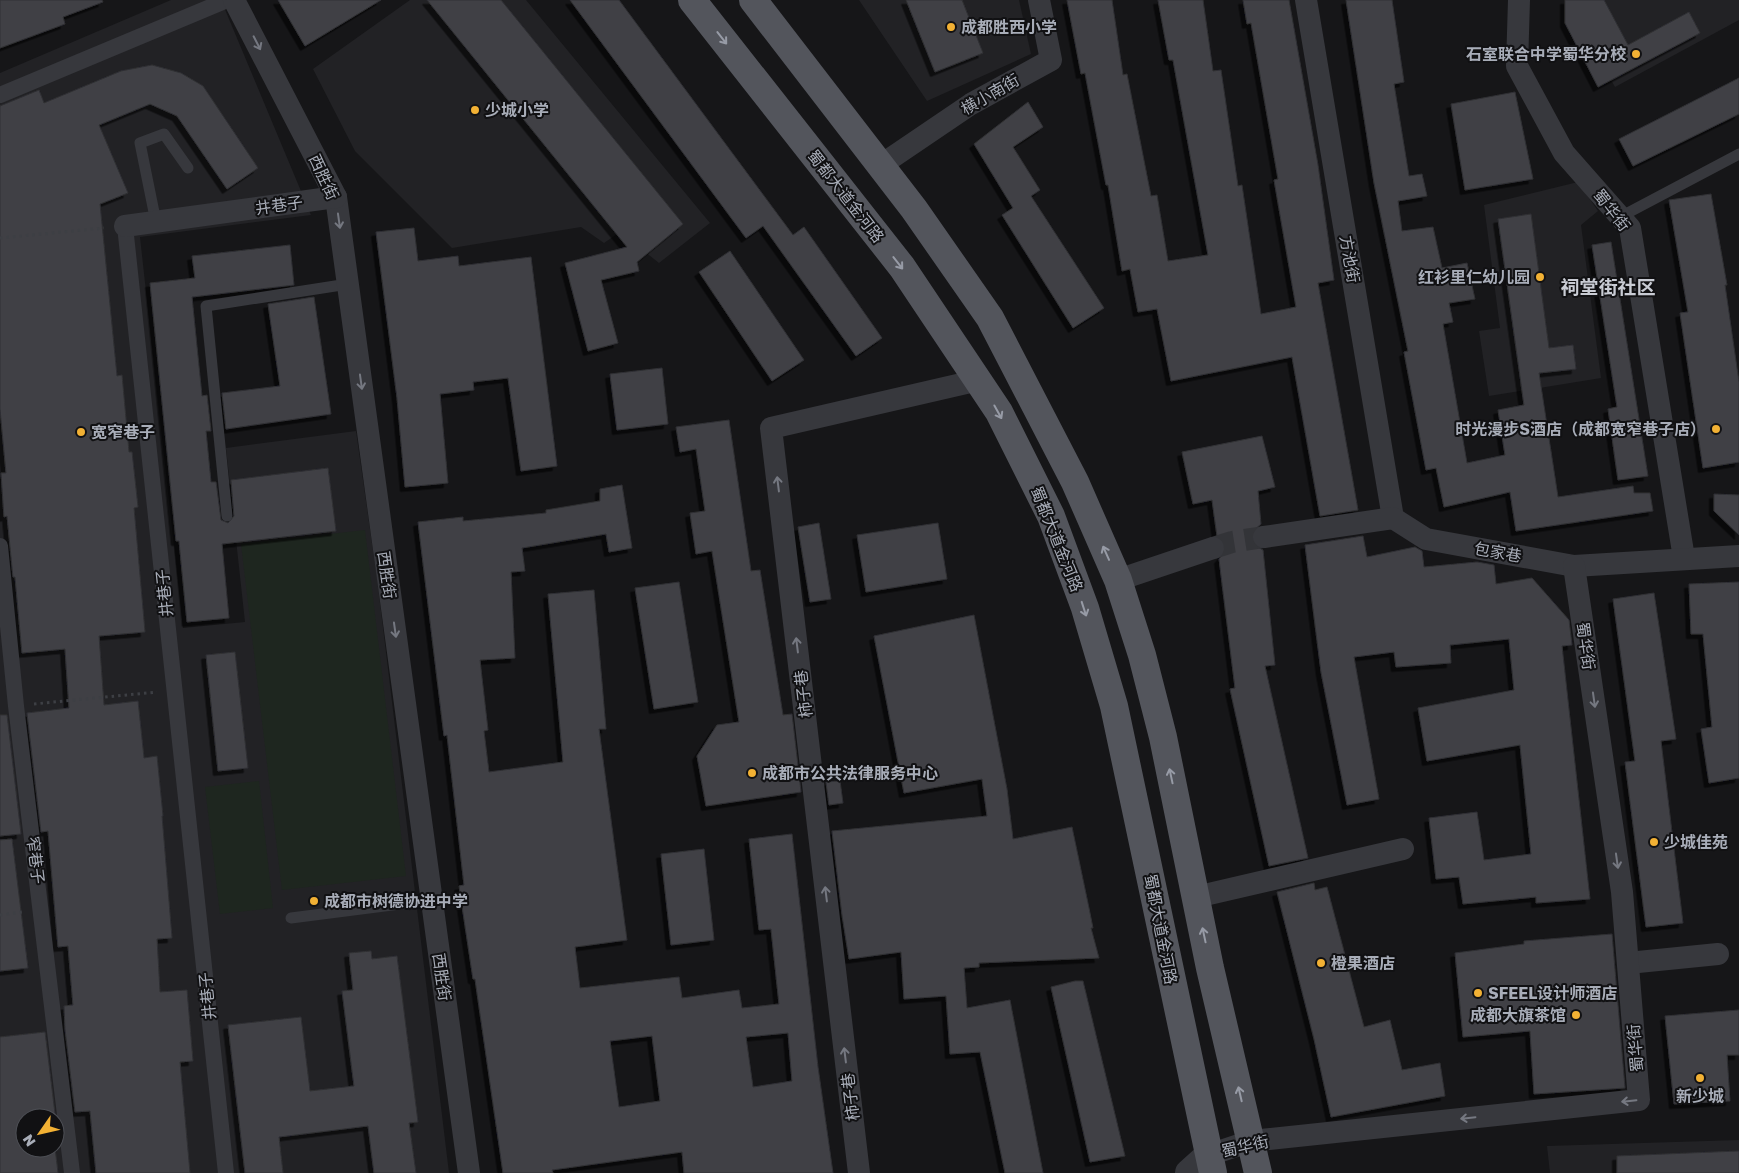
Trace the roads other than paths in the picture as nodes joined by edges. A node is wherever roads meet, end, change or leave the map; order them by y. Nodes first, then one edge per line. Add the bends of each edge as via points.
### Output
1 (227, 0) edge
2 (234, 0) edge
3 (692, 0) edge
4 (753, 0) edge
5 (1039, 0) edge
6 (1306, 0) edge
7 (1519, 0) edge
8 (0, 96) edge
9 (1739, 154) edge
10 (881, 165) junction
11 (188, 168) dead end
12 (336, 197) junction
13 (1620, 217) junction
14 (156, 222) junction
15 (125, 226) joint
16 (348, 284) junction
17 (979, 380) junction
18 (227, 516) dead end
19 (1393, 518) junction
20 (1264, 537) tunnel mouth
21 (0, 546) edge
22 (1213, 548) tunnel mouth
23 (1739, 556) edge
24 (1684, 558) junction
25 (1574, 566) junction
26 (1118, 580) junction
27 (2, 594) edge
28 (1403, 849) dead end
29 (1196, 896) junction
30 (431, 900) junction
31 (292, 918) dead end
32 (1718, 954) dead end
33 (1628, 963) junction
34 (1251, 1141) junction
35 (1214, 1167) edge
36 (72, 1173) edge
37 (226, 1173) edge
38 (468, 1173) edge
39 (859, 1173) edge
40 (1190, 1173) edge
41 (1258, 1173) edge

1 - 8 street
2 -> 12 street, 西胜街
3 -> 17 main road, 蜀都大道金河路 via 902,267
4 - 10 main road
5 - 10 street, 横小南街 via 1050,60 971,104
6 - 19 street, 方池街
7 - 13 street, 蜀华街 via 1517,66 1564,153
9 - 13 lane
26 -> 10 main road via 1075,482 990,318
11 - 14 lane via 164,134 140,142
12 - 14 street, 井巷子
12 -> 16 street, 西胜街
13 - 24 street, 蜀华街 via 1630,228
14 - 15 street, 井巷子
15 - 37 street, 井巷子
16 - 18 lane via 206,306
16 -> 30 street, 西胜街
17 -> 35 main road, 蜀都大道金河路 via 999,412 1051,516 1085,608 1106,679 1141,828
39 -> 17 street, 柿子巷 via 771,428
19 - 20 street
19 - 25 street, 包家巷 via 1426,539
21 - 27 street, 窄巷子
22 - 26 street
23 - 24 street, 包家巷
24 - 25 street, 包家巷
25 -> 33 street, 蜀华街 via 1622,892
29 -> 26 main road via 1163,737
27 - 36 street, 窄巷子
28 - 29 street
34 -> 29 main road
30 - 31 lane
30 - 38 street, 西胜街
32 - 33 street
33 -> 34 street, 蜀华街 via 1639,1100
34 - 35 street, 蜀华街
34 - 41 main road
35 - 40 street

